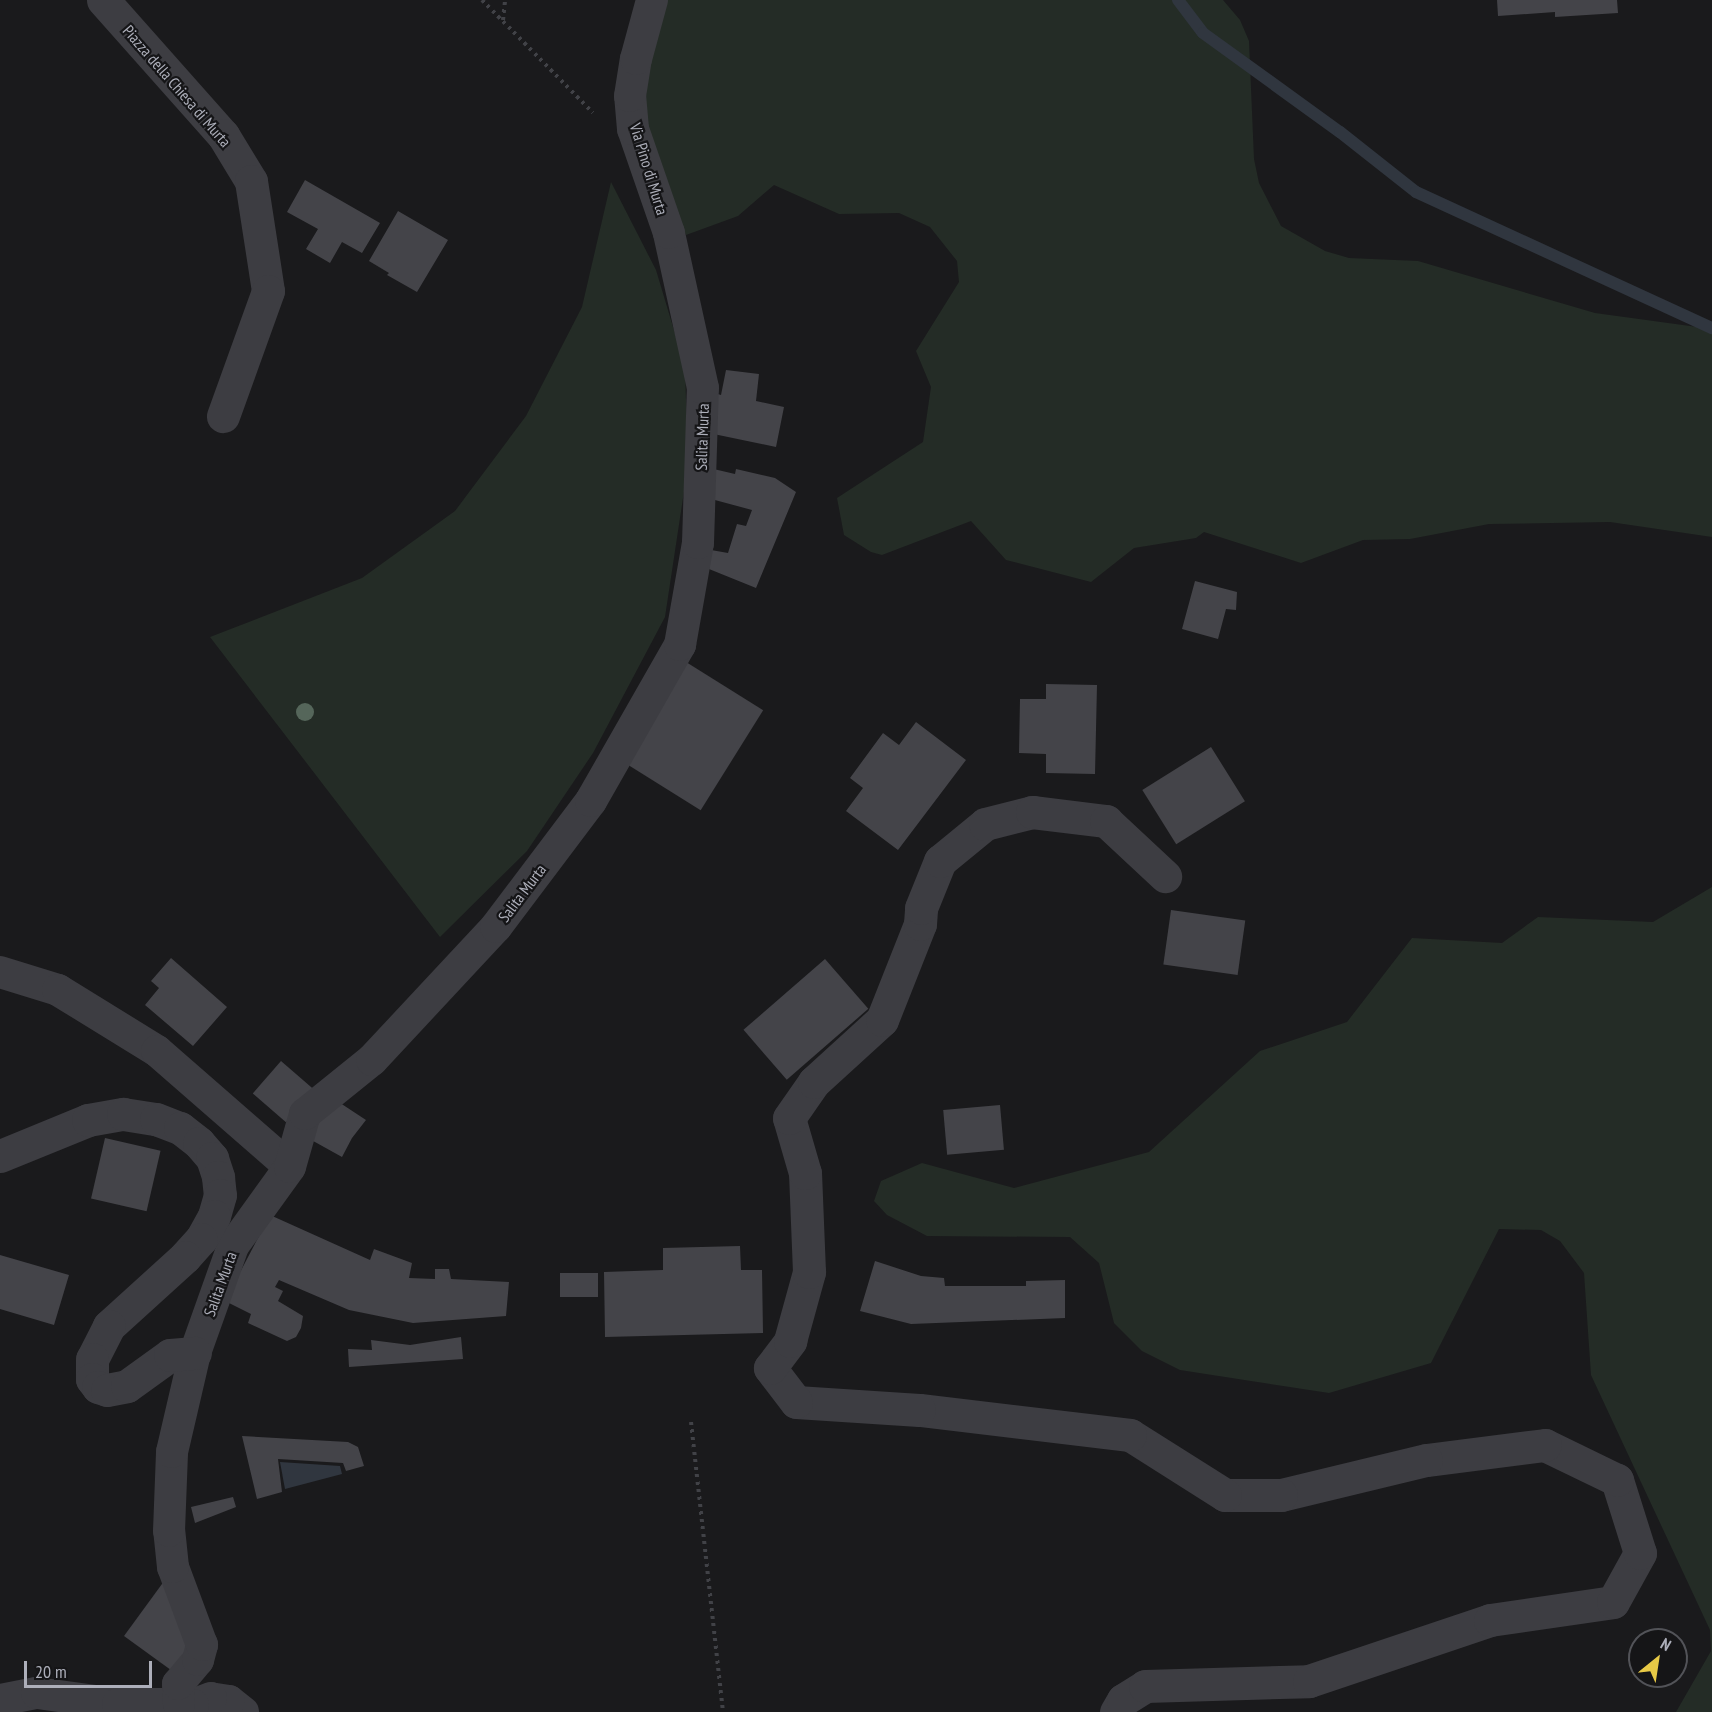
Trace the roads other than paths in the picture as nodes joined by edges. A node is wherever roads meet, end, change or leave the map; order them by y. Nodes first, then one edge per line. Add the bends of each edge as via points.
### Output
1 (103, 0) edge
2 (652, 0) edge
3 (669, 233) joint
4 (223, 416) dead end
5 (1164, 876) dead end
6 (0, 972) edge
7 (0, 1156) edge
8 (290, 1167) junction
9 (195, 1353) junction
10 (0, 1700) edge
11 (179, 1704) junction
12 (243, 1712) edge
13 (1116, 1712) edge

1 - 4 street, Piazza della Chiesa di Murta via 222,135 251,181 268,291
2 - 3 street, Via Pino di Murta via 630,96 633,129
3 - 8 street, Salita Murta via 703,388 698,543 680,645 591,801 496,927 438,991 372,1060 305,1114
5 - 13 street via 1106,821 1032,812 985,824 940,861 882,1020 814,1082 789,1118 805,1173 809,1272 790,1341 770,1368 796,1402 919,1410 1130,1435 1225,1495 1281,1496 1426,1460 1545,1445 1617,1480 1640,1553 1613,1602 1490,1620 1309,1681 1145,1686 1123,1700
6 - 8 street via 58,990 157,1051
7 - 9 street via 88,1120 123,1114 156,1119 180,1128 199,1143 212,1158 218,1177 220,1195 214,1216 185,1257 110,1326 92,1359 92,1379 107,1390 126,1386 170,1355
8 - 9 street, Salita Murta via 233,1246
9 - 11 street, Salita Murta via 172,1452 169,1531 173,1567 202,1645 198,1660 178,1684
10 - 11 street via 38,1693 118,1704
11 - 12 street via 193,1705 211,1698 229,1701

